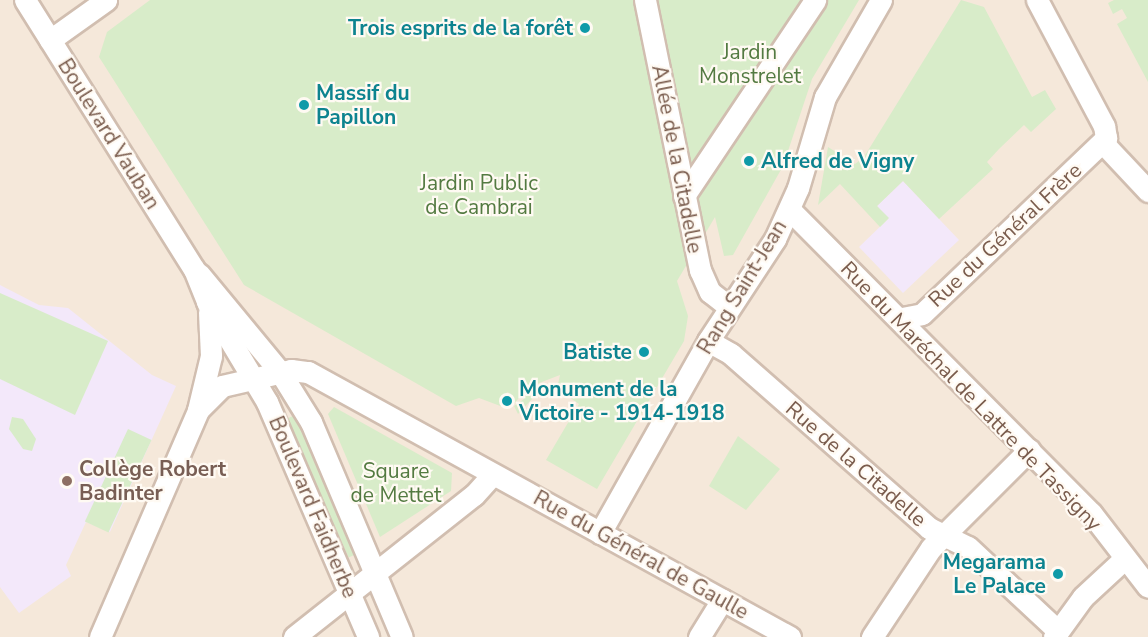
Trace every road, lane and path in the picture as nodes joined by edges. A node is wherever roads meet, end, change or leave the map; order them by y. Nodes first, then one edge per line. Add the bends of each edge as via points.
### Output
1 (25, 0) edge
2 (106, 0) edge
3 (645, 0) edge
4 (816, 0) edge
5 (881, 0) edge
6 (1037, 0) edge
7 (50, 40) junction
8 (1103, 142) junction
9 (1148, 190) edge
10 (684, 196) junction
11 (789, 209) junction
12 (194, 269) junction
13 (207, 302) junction
14 (729, 307) junction
15 (902, 318) junction
16 (708, 341) junction
17 (280, 372) junction
18 (253, 379) junction
19 (198, 410) junction
20 (1029, 450) junction
21 (493, 474) junction
22 (600, 533) junction
23 (945, 537) junction
24 (1124, 559) junction
25 (374, 573) junction
26 (1148, 587) edge
27 (349, 594) junction
28 (722, 600) junction
29 (1056, 634) edge
30 (100, 637) edge
31 (294, 637) edge
32 (368, 637) edge
33 (402, 637) edge
34 (699, 637) edge
35 (790, 637) edge
36 (872, 637) edge

1 - 7 street, Boulevard Vauban
2 - 7 street
3 - 10 street, Allée de la Citadelle
4 - 10 street
5 - 11 street, Rang Saint-Jean via 825,97
6 - 8 street via 1104,126
7 - 12 street, Boulevard Vauban
8 - 9 street
8 - 15 street, Rue du Général Frère via 921,314
10 - 14 street, Allée de la Citadelle via 704,283
11 - 14 street, Rang Saint-Jean
11 - 15 street, Rue du Maréchal de Lattre de Tassigny
12 - 13 street, Boulevard Vauban
12 - 17 street, Boulevard Vauban
13 - 18 street, Boulevard Vauban
13 - 19 street via 213,335
14 - 16 street, Rang Saint-Jean
15 - 20 street, Rue du Maréchal de Lattre de Tassigny
16 - 22 street, Rang Saint-Jean
16 - 23 street, Rue de la Citadelle via 731,354 884,490
17 - 18 street, Rue du Général de Gaulle
17 - 21 street, Rue du Général de Gaulle via 315,375
17 - 25 street, Boulevard Faidherbe via 316,432
18 - 19 street, Rue du Général de Gaulle via 217,388
18 - 27 street, Boulevard Faidherbe via 282,432
19 - 30 street
20 - 23 street
20 - 24 street, Rue du Maréchal de Lattre de Tassigny via 1091,513
21 - 22 street, Rue du Général de Gaulle
21 - 25 street
22 - 28 street, Rue du Général de Gaulle
23 - 29 street, Rue de la Citadelle via 968,547
23 - 36 street via 896,594
24 - 26 street, Rue du Maréchal de Lattre de Tassigny
24 - 29 street via 1083,597
25 - 27 street
25 - 33 street, Boulevard Faidherbe
27 - 31 street
27 - 32 street, Boulevard Faidherbe
28 - 34 street
28 - 35 street, Rue du Général de Gaulle

